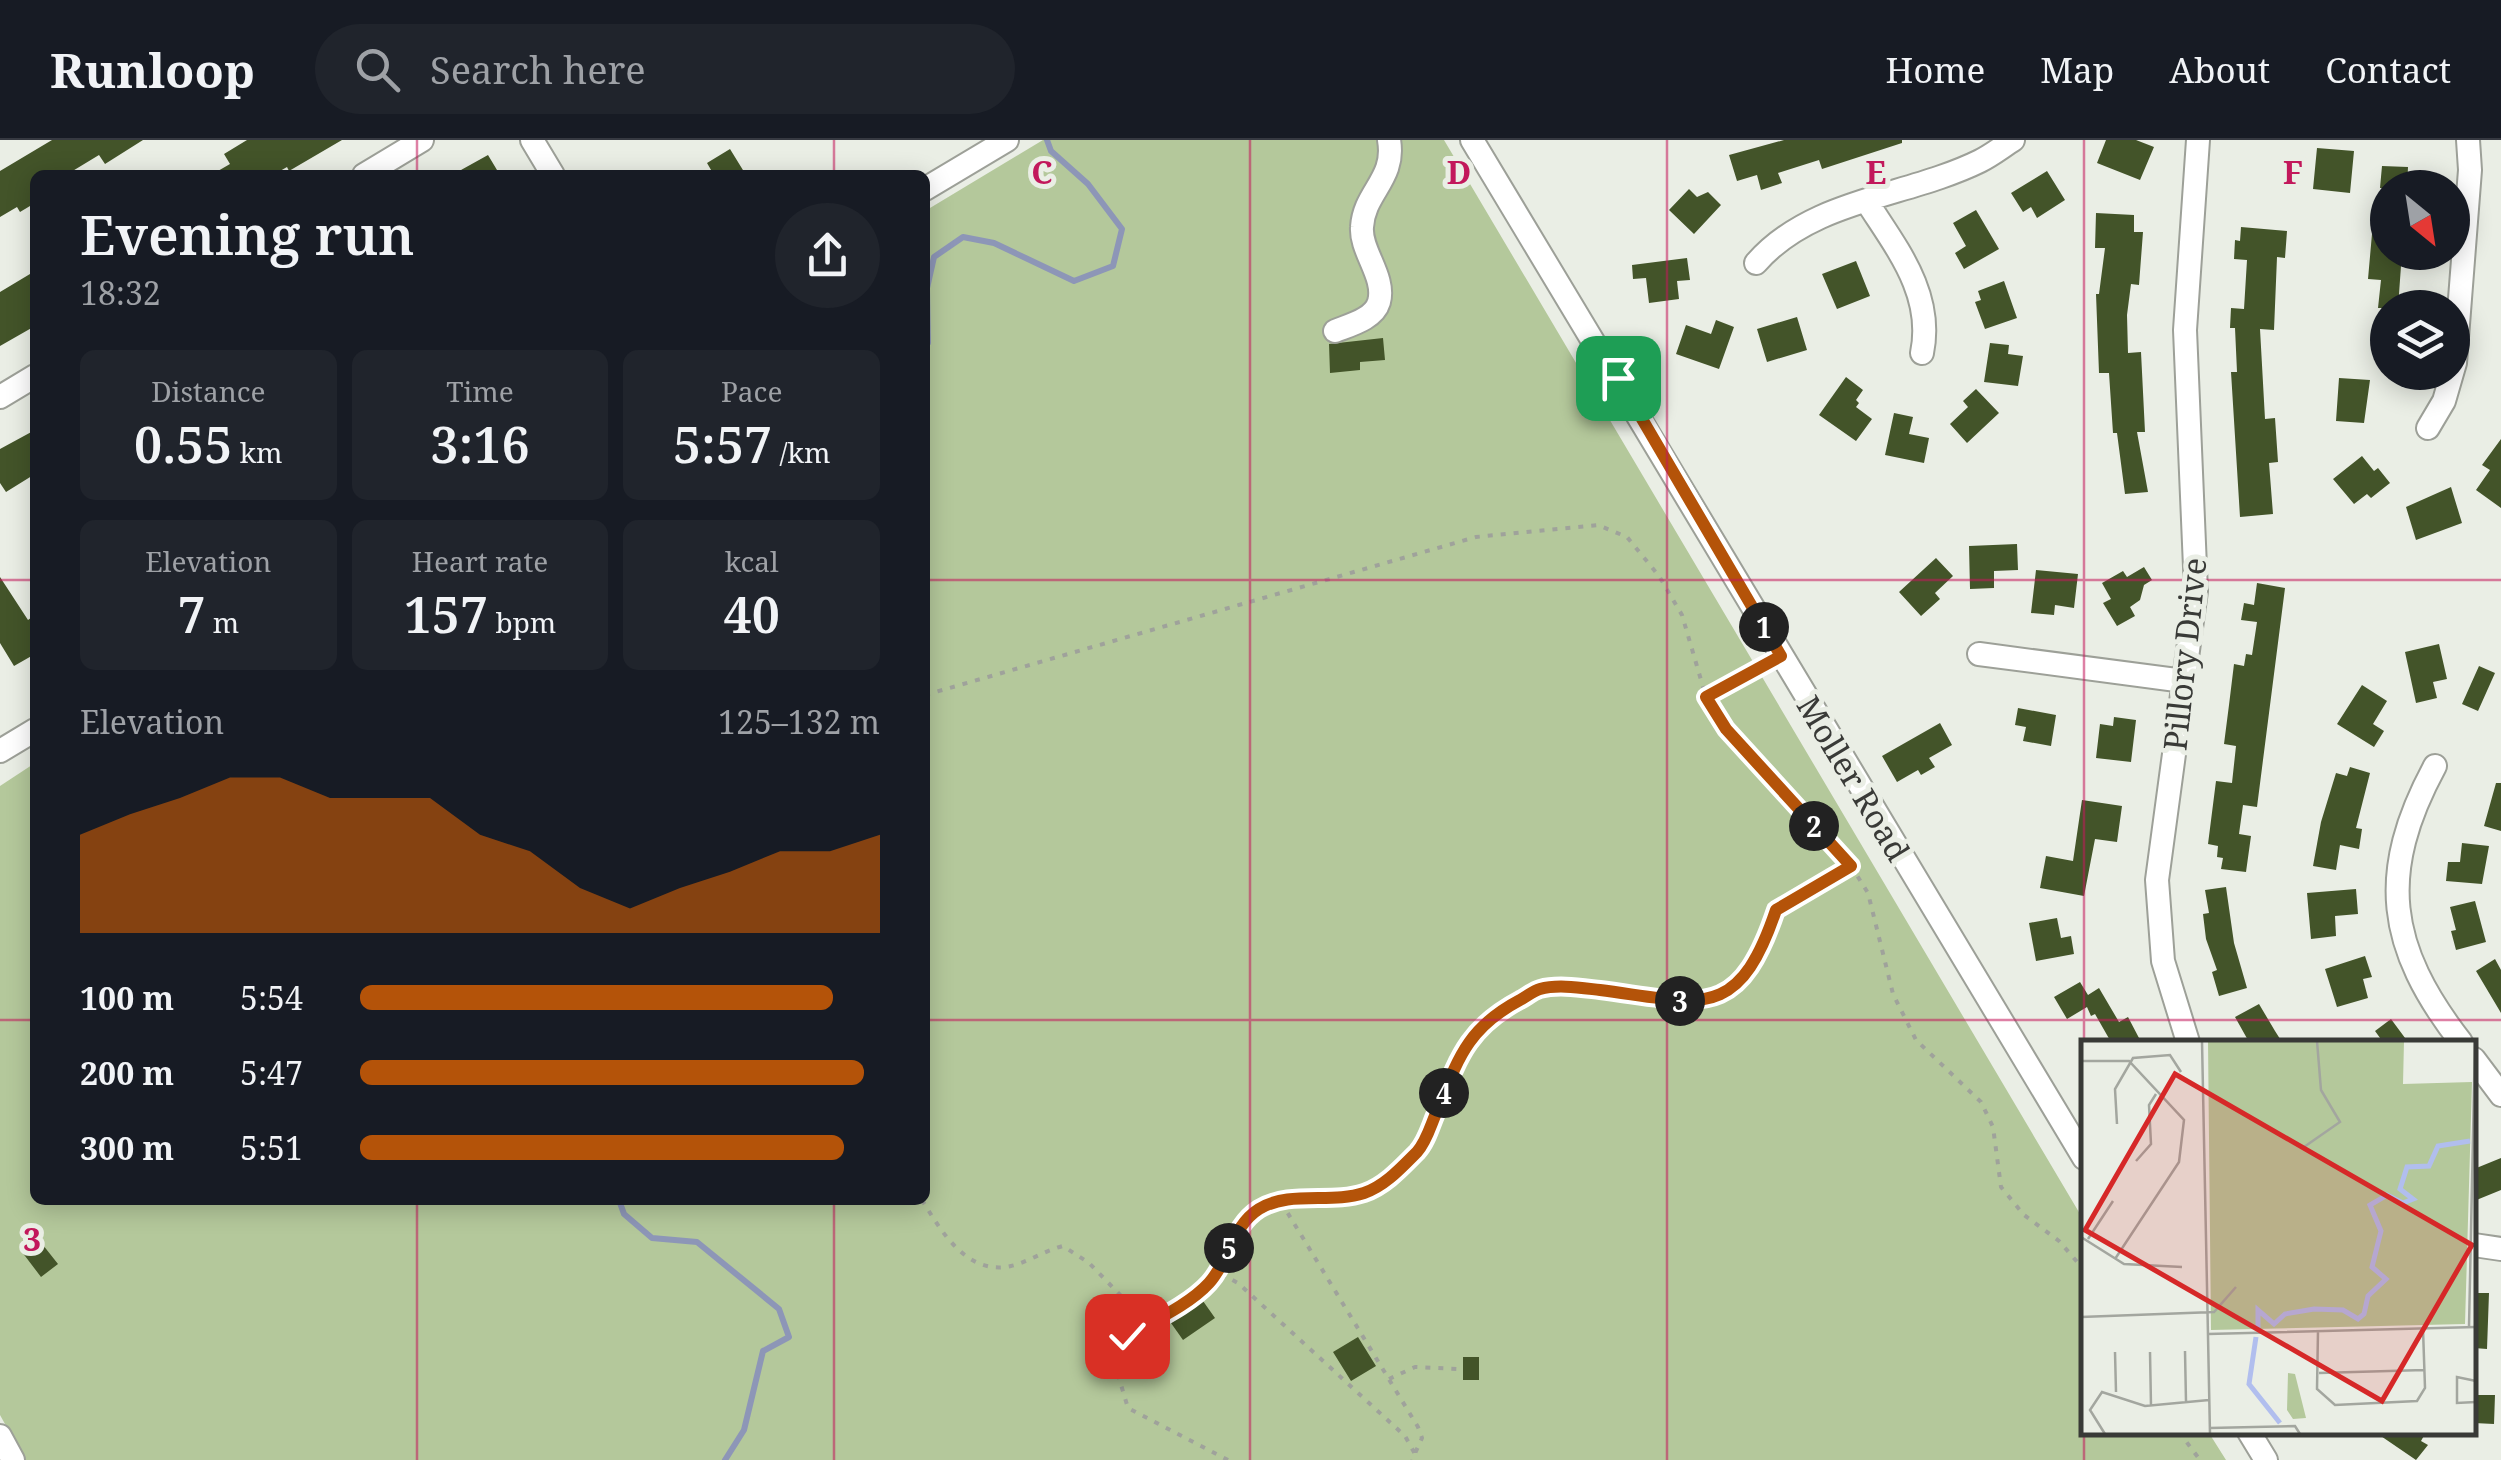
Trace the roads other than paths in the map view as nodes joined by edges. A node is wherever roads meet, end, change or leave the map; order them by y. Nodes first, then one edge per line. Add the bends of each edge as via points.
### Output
1 (422, 140) edge
2 (532, 140) edge
3 (1007, 140) edge
4 (1389, 140) edge
5 (1472, 140) edge
6 (2013, 140) edge
7 (2198, 140) edge
8 (2468, 140) edge
9 (372, 170) edge
10 (550, 170) edge
11 (930, 187) edge
12 (1867, 202) junction
13 (1756, 263) dead end
14 (1335, 331) dead end
15 (1922, 353) dead end
16 (30, 379) edge
17 (0, 397) edge
18 (2428, 428) dead end
19 (1979, 654) dead end
20 (2184, 681) junction
21 (30, 733) edge
22 (1, 749) edge
23 (2435, 766) dead end
24 (2187, 1040) edge
25 (2460, 1040) edge
26 (2476, 1062) edge
27 (2501, 1094) edge
28 (2081, 1153) edge
29 (2476, 1246) edge
30 (2501, 1249) edge
31 (2251, 1435) edge
32 (0, 1436) edge
33 (13, 1460) edge
34 (2266, 1460) edge

1 - 9 street
2 - 10 street
3 - 11 street
4 - 14 street via 1391,163 1364,213 1361,233 1379,305
5 - 28 street, Moller Road
6 - 12 street via 1977,162
7 - 20 street, Pillory Drive via 2185,330 2196,591
8 - 18 street via 2454,363
12 - 13 street via 1807,222
12 - 15 street via 1916,285 1925,323
16 - 17 street
19 - 20 street
20 - 24 street, Pillory Drive via 2156,899 2166,979
21 - 22 street
23 - 25 street via 2408,821 2398,901 2414,971
26 - 27 street
29 - 30 street
31 - 34 street
32 - 33 street

